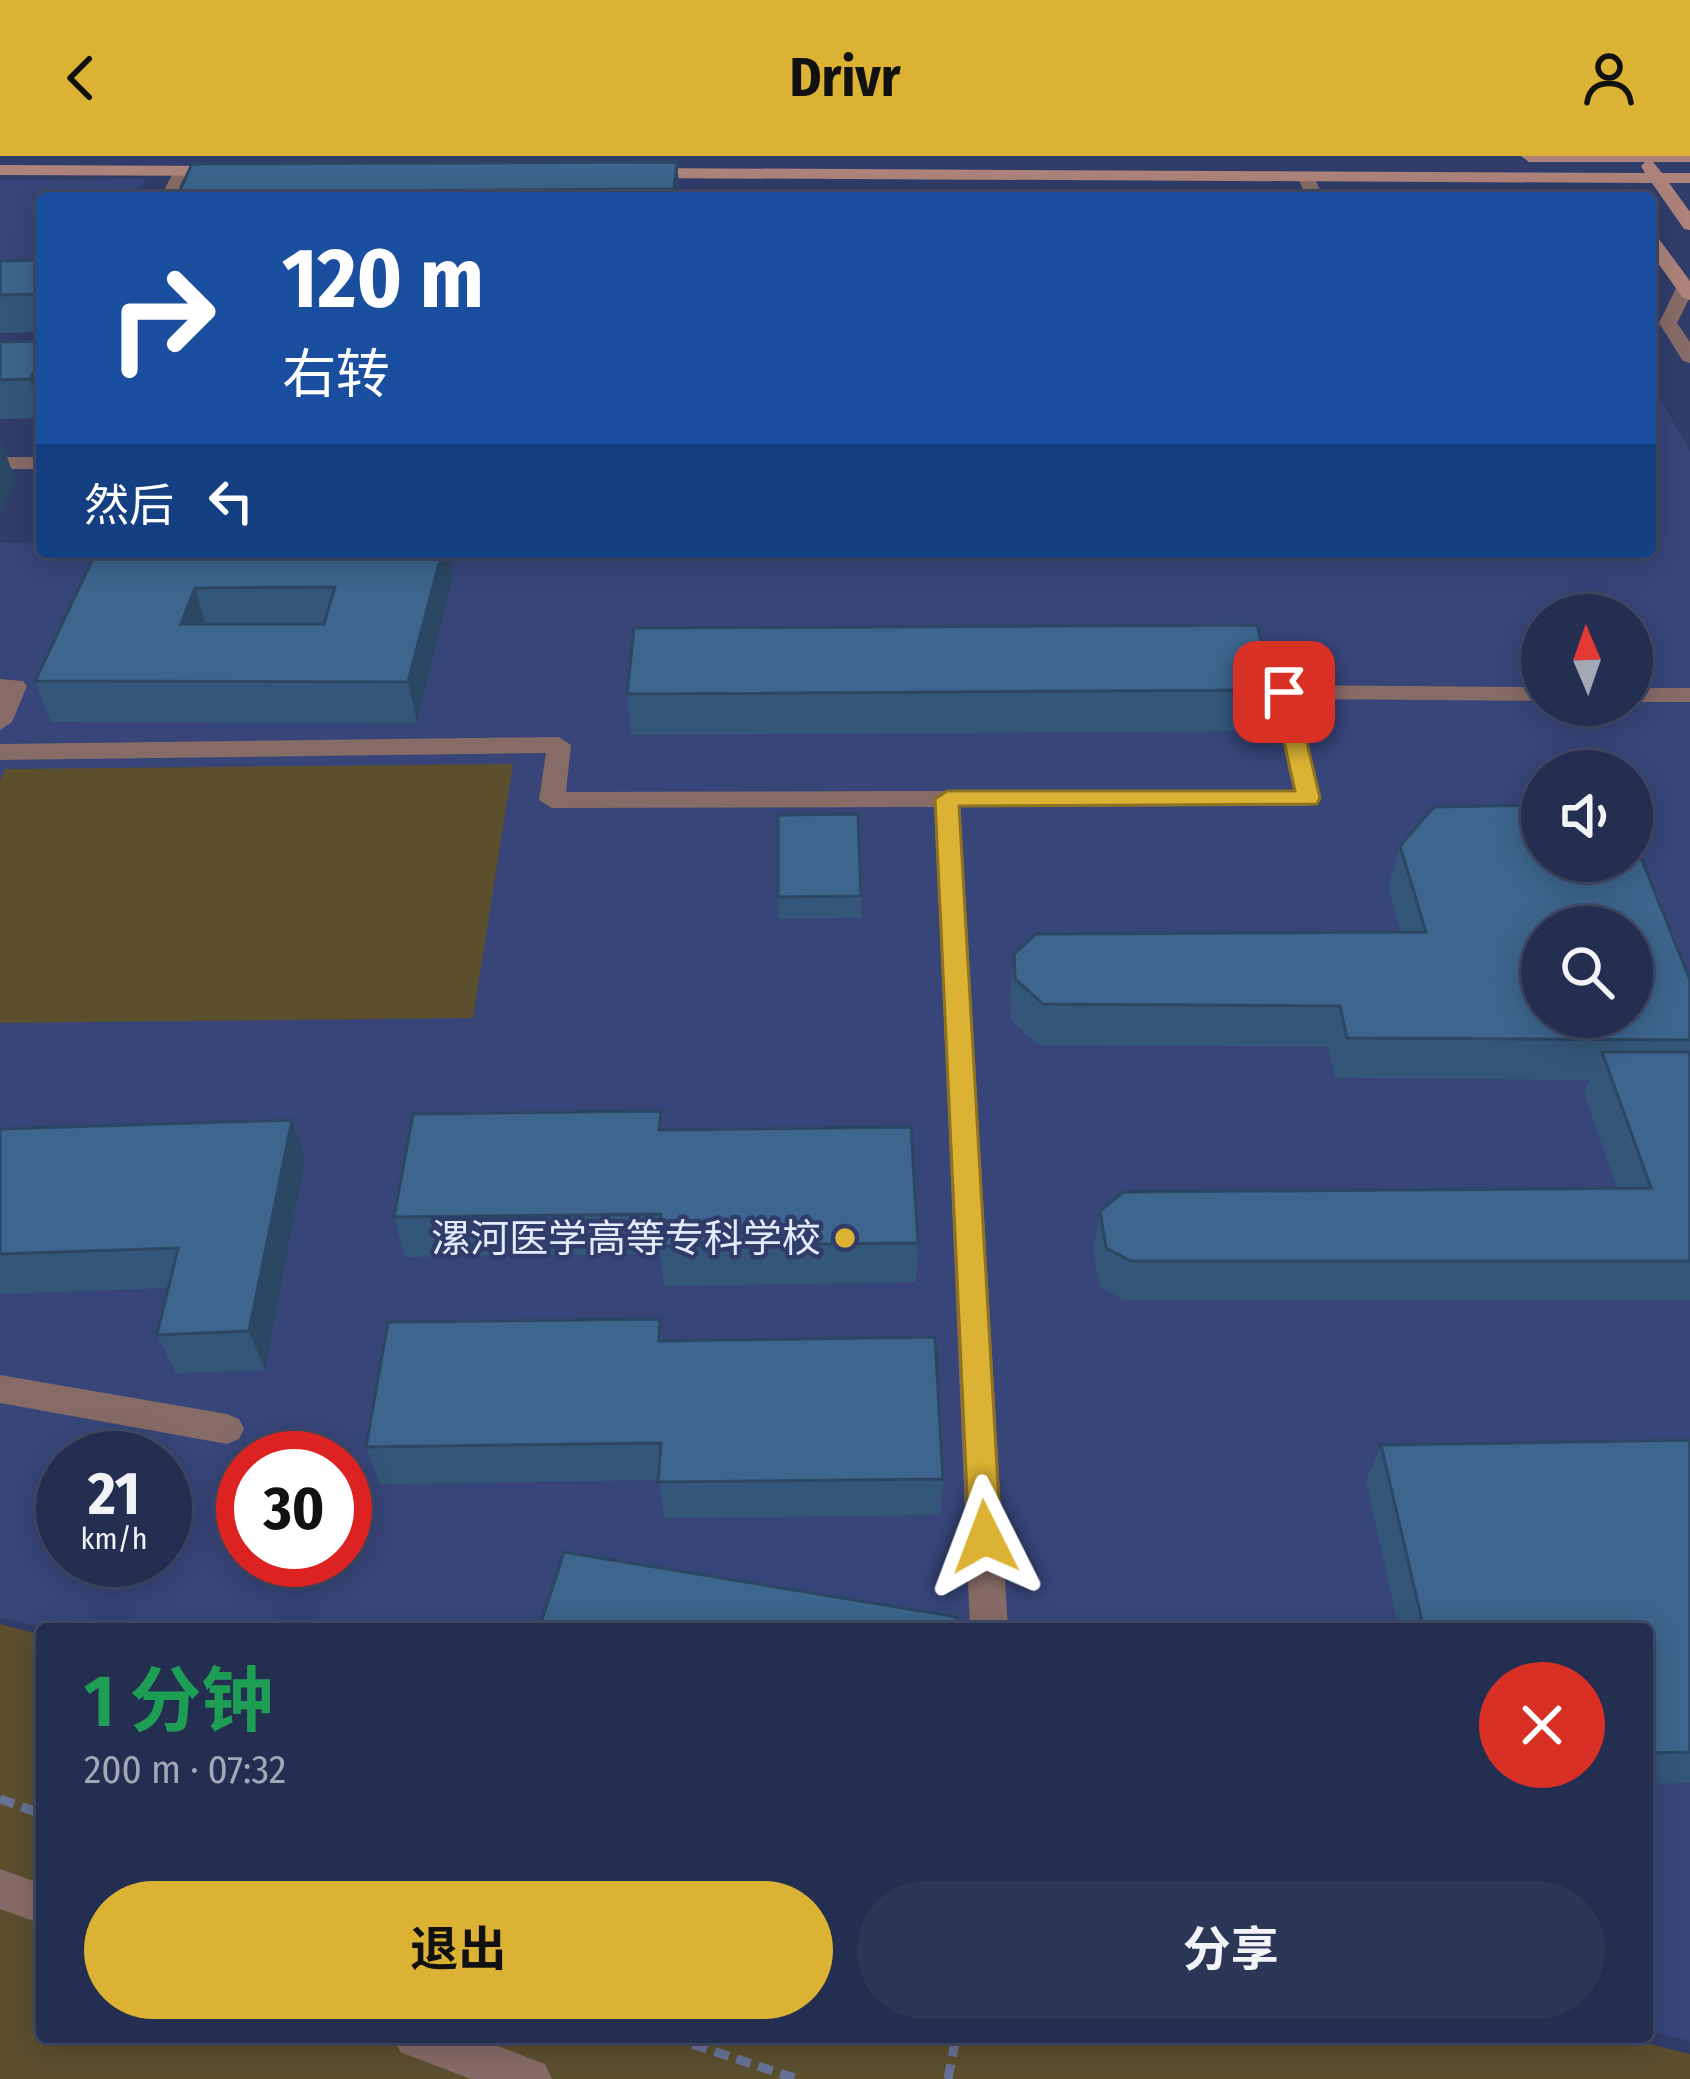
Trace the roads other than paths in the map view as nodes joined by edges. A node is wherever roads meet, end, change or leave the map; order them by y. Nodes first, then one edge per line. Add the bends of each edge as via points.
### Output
1 (1246, 156) edge
2 (1591, 157) edge
3 (1643, 157) edge
4 (1690, 158) edge
5 (845, 165) edge
6 (0, 170) edge
7 (182, 171) junction
8 (253, 171) edge
9 (608, 173) edge
10 (1379, 176) junction
11 (1306, 177) junction
12 (1606, 178) junction
13 (1657, 178) junction
14 (1690, 178) edge
15 (172, 192) edge
16 (1312, 192) edge
17 (1482, 192) edge
18 (1616, 192) edge
19 (1690, 225) edge
20 (1656, 247) edge
21 (1656, 272) edge
22 (1688, 291) edge
23 (1690, 357) edge
24 (36, 463) edge
25 (0, 464) edge
26 (0, 686) edge
27 (1521, 694) edge
28 (1653, 694) edge
29 (1690, 695) edge
30 (0, 722) edge
31 (0, 752) edge
32 (947, 799) junction
33 (0, 1389) edge
34 (226, 1429) dead end
35 (989, 1623) edge
36 (0, 1889) edge
37 (36, 1902) edge
38 (432, 2043) edge
39 (530, 2079) edge

1 - 2 main road
2 - 3 main road
2 - 12 main road
3 - 4 main road
3 - 13 main road
5 - 9 main road
5 - 11 main road
6 - 7 main road
7 - 8 main road
7 - 15 street
10 - 11 main road
10 - 12 main road
10 - 17 main road
11 - 16 street
12 - 13 main road
12 - 18 main road
13 - 14 main road
13 - 19 main road
20 - 22 main road
21 - 22 main road
22 - 23 street via 1668,323
24 - 25 street
26 - 30 street via 15,686
27 - 32 street via 1284,692 1308,798
28 - 29 street
31 - 32 street via 559,745 552,800
32 - 35 street
33 - 34 street
36 - 37 street
38 - 39 street

